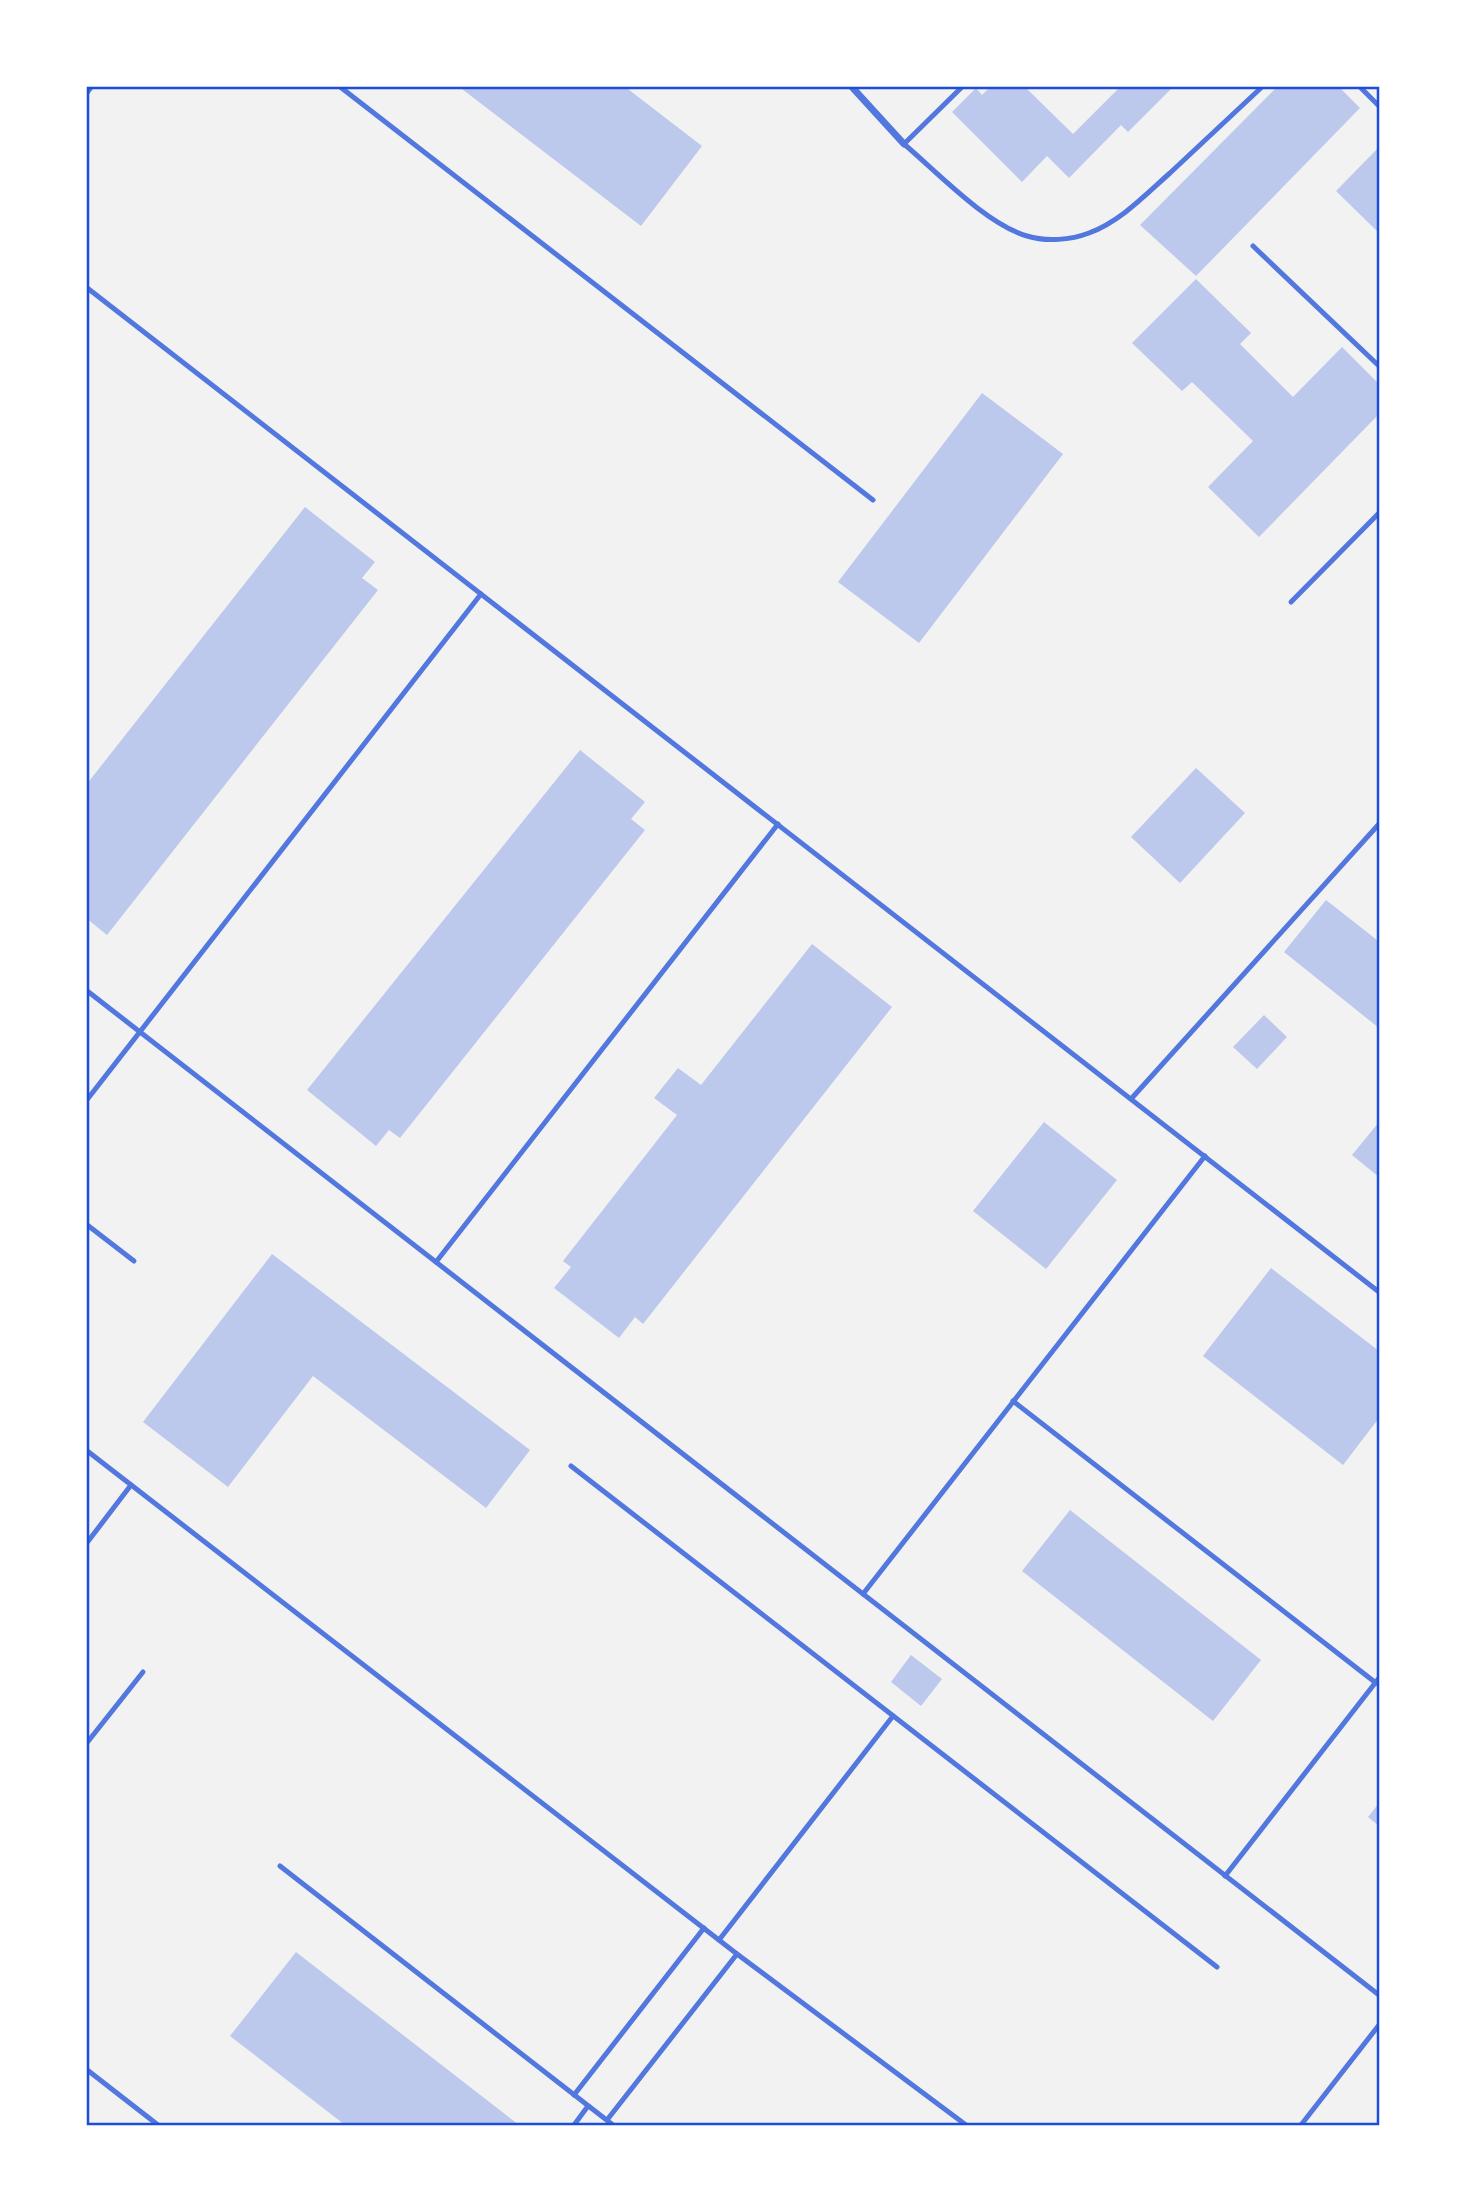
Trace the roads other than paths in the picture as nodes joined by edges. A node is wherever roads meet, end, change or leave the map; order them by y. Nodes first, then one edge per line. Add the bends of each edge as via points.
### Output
1 (92, 86) edge
2 (340, 86) edge
3 (851, 86) edge
4 (963, 86) edge
5 (1263, 86) edge
6 (1359, 86) edge
7 (86, 94) edge
8 (1379, 106) edge
9 (904, 144) junction
10 (1253, 246) dead end
11 (86, 287) edge
12 (1379, 366) edge
13 (873, 500) dead end
14 (1379, 513) edge
15 (481, 594) junction
16 (1291, 601) dead end
17 (778, 824) junction
18 (1379, 824) edge
19 (86, 990) edge
20 (140, 1032) junction
21 (1131, 1099) junction
22 (86, 1101) edge
23 (1205, 1156) junction
24 (86, 1224) edge
25 (134, 1262) dead end
26 (436, 1262) junction
27 (1379, 1292) edge
28 (1013, 1401) junction
29 (86, 1450) edge
30 (571, 1465) dead end
31 (131, 1485) junction
32 (86, 1544) edge
33 (863, 1594) junction
34 (143, 1672) dead end
35 (1378, 1680) edge
36 (893, 1716) junction
37 (86, 1744) edge
38 (280, 1866) dead end
39 (1225, 1876) junction
40 (704, 1928) junction
41 (719, 1940) junction
42 (737, 1954) junction
43 (1217, 1967) dead end
44 (1379, 1995) edge
45 (1379, 2025) edge
46 (86, 2069) edge
47 (574, 2095) junction
48 (588, 2106) junction
49 (607, 2120) junction
50 (158, 2125) edge
51 (574, 2125) edge
52 (613, 2125) edge
53 (966, 2125) edge
54 (1301, 2125) edge

1 - 7 lane
2 - 13 lane
3 - 9 street
4 - 9 lane
5 - 9 lane via 1128,211 1090,233 1068,239 1028,237 1010,229
6 - 8 lane
10 - 12 lane
11 - 15 lane
14 - 16 lane
15 - 17 lane
15 - 20 lane
17 - 21 lane
17 - 26 lane
18 - 21 lane
19 - 20 lane
20 - 22 lane
20 - 26 lane
21 - 23 lane
23 - 27 lane
23 - 28 lane
24 - 25 lane
26 - 33 lane
28 - 33 lane
28 - 35 lane
29 - 31 lane
30 - 36 lane
31 - 32 lane
31 - 40 lane
33 - 39 lane
34 - 37 lane
35 - 39 lane
36 - 41 lane
36 - 43 lane
38 - 47 lane
39 - 44 lane
40 - 41 lane
40 - 47 lane
41 - 42 lane
42 - 49 lane
42 - 53 lane
45 - 54 lane
46 - 50 lane
47 - 48 lane
48 - 49 lane
48 - 51 lane
49 - 52 lane

